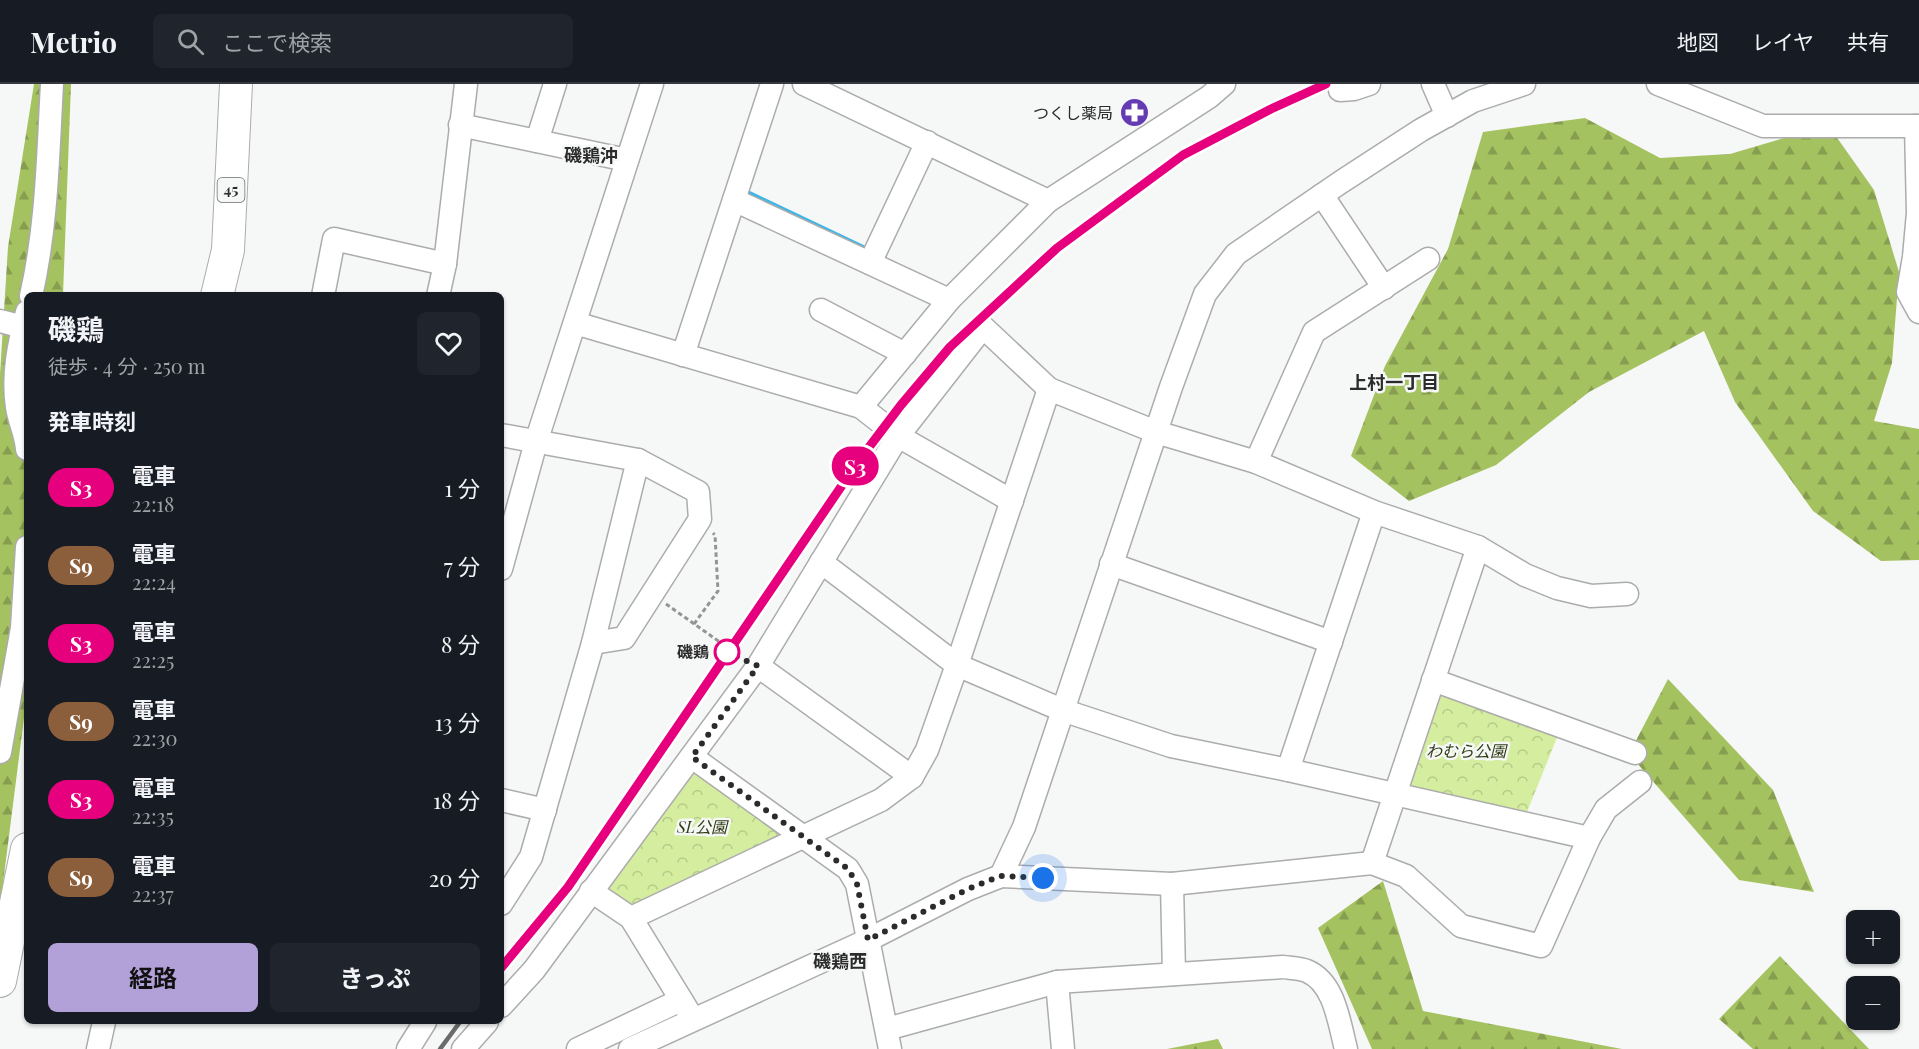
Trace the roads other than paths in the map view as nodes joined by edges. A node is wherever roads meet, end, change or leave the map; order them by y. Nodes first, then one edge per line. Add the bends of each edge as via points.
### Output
1 (52, 84) edge
2 (236, 84) edge
3 (466, 84) edge
4 (555, 84) edge
5 (652, 84) edge
6 (772, 84) edge
7 (804, 84) edge
8 (1224, 84) edge
9 (1369, 84) edge
10 (1433, 84) edge
11 (1524, 84) edge
12 (1658, 84) edge
13 (1340, 90) dead end
14 (1447, 116) junction
15 (460, 125) junction
16 (1917, 126) edge
17 (537, 141) junction
18 (927, 142) junction
19 (627, 160) junction
20 (1322, 195) junction
21 (734, 200) junction
22 (1048, 201) junction
23 (1428, 259) dead end
24 (870, 263) junction
25 (445, 264) junction
26 (1384, 288) junction
27 (32, 292) edge
28 (218, 292) edge
29 (323, 292) edge
30 (439, 292) edge
31 (949, 300) junction
32 (821, 310) dead end
33 (1919, 312) edge
34 (0, 321) edge
35 (24, 322) edge
36 (574, 323) junction
37 (24, 329) edge
38 (905, 354) junction
39 (683, 355) junction
40 (1049, 389) junction
41 (861, 407) junction
42 (1156, 432) junction
43 (504, 436) edge
44 (898, 436) junction
45 (24, 437) edge
46 (536, 442) junction
47 (638, 460) junction
48 (1256, 462) junction
49 (1012, 501) junction
50 (1374, 512) junction
51 (1478, 547) junction
52 (504, 552) edge
53 (821, 562) junction
54 (1111, 564) junction
55 (1627, 594) dead end
56 (24, 596) edge
57 (1331, 642) junction
58 (593, 643) junction
59 (758, 666) junction
60 (957, 666) junction
61 (1433, 681) junction
62 (1062, 710) junction
63 (0, 752) edge
64 (1635, 753) dead end
65 (692, 757) junction
66 (1288, 770) junction
67 (912, 777) junction
68 (1640, 782) dead end
69 (1395, 794) junction
70 (504, 801) edge
71 (545, 810) junction
72 (803, 836) junction
73 (1589, 838) junction
74 (1372, 863) junction
75 (24, 864) edge
76 (1000, 876) junction
77 (1172, 884) junction
78 (591, 891) junction
79 (504, 899) edge
80 (631, 918) junction
81 (868, 940) junction
82 (1174, 974) junction
83 (0, 981) edge
84 (1058, 982) junction
85 (681, 1000) junction
86 (504, 1003) edge
87 (693, 1019) junction
88 (104, 1024) edge
89 (424, 1024) edge
90 (485, 1024) edge
91 (888, 1039) edge
92 (98, 1049) edge
93 (408, 1049) edge
94 (463, 1049) edge
95 (578, 1049) edge
96 (630, 1049) edge
97 (1063, 1049) edge
98 (1346, 1049) edge

1 - 27 street via 44,220
2 - 28 highway, 45 via 228,250
3 - 15 street
4 - 17 street
5 - 19 street
6 - 21 street
7 - 18 street
8 - 22 street
9 - 13 street
10 - 14 street
11 - 14 street via 1473,101
12 - 16 street via 1763,126
14 - 20 street
15 - 17 street
15 - 25 street
16 - 33 street via 1918,213 1908,292
17 - 19 street
18 - 22 street
18 - 24 street
19 - 36 street
20 - 26 street
20 - 42 street via 1236,254 1205,294
21 - 24 street
21 - 39 street
22 - 31 street
23 - 26 street
24 - 31 street
25 - 29 street via 334,238
25 - 30 street
26 - 48 street via 1314,332
31 - 38 street
32 - 38 street
34 - 35 street
36 - 39 street
36 - 46 street
37 - 45 street via 15,362 15,390
38 - 41 street
39 - 41 street
40 - 42 street
40 - 44 street via 982,327
40 - 49 street
41 - 44 street
42 - 48 street
42 - 54 street
43 - 46 street
44 - 49 street
44 - 53 street
46 - 47 street
46 - 52 street
47 - 58 street
47 - 58 street via 698,492 700,519 624,638
48 - 50 street
49 - 60 street
50 - 51 street
50 - 57 street
51 - 55 street via 1525,575 1557,588 1591,596
51 - 61 street
53 - 59 street
53 - 60 street
54 - 57 street
54 - 62 street
56 - 63 street
57 - 66 street
58 - 71 street
59 - 65 street
59 - 67 street
60 - 62 street
60 - 67 street via 927,750
61 - 64 street
61 - 69 street
62 - 66 street via 1171,746
62 - 76 street via 1024,827
65 - 72 street
65 - 78 street
66 - 69 street
67 - 72 street via 881,800
68 - 73 street via 1606,809
69 - 73 street
69 - 74 street
70 - 71 street
71 - 79 street via 531,857
72 - 80 street
72 - 81 street via 848,869 857,884
73 - 74 street via 1541,946 1461,926 1406,876
74 - 77 street
75 - 83 highway
76 - 77 street
76 - 81 street
77 - 82 street
78 - 80 street
78 - 86 street via 534,970
80 - 85 street
81 - 87 street
81 - 91 street
82 - 84 street
82 - 98 street via 1283,967 1306,971 1323,983
84 - 91 street
84 - 97 street
85 - 87 street
85 - 95 street
87 - 96 street
88 - 92 street
89 - 93 street
90 - 94 street

